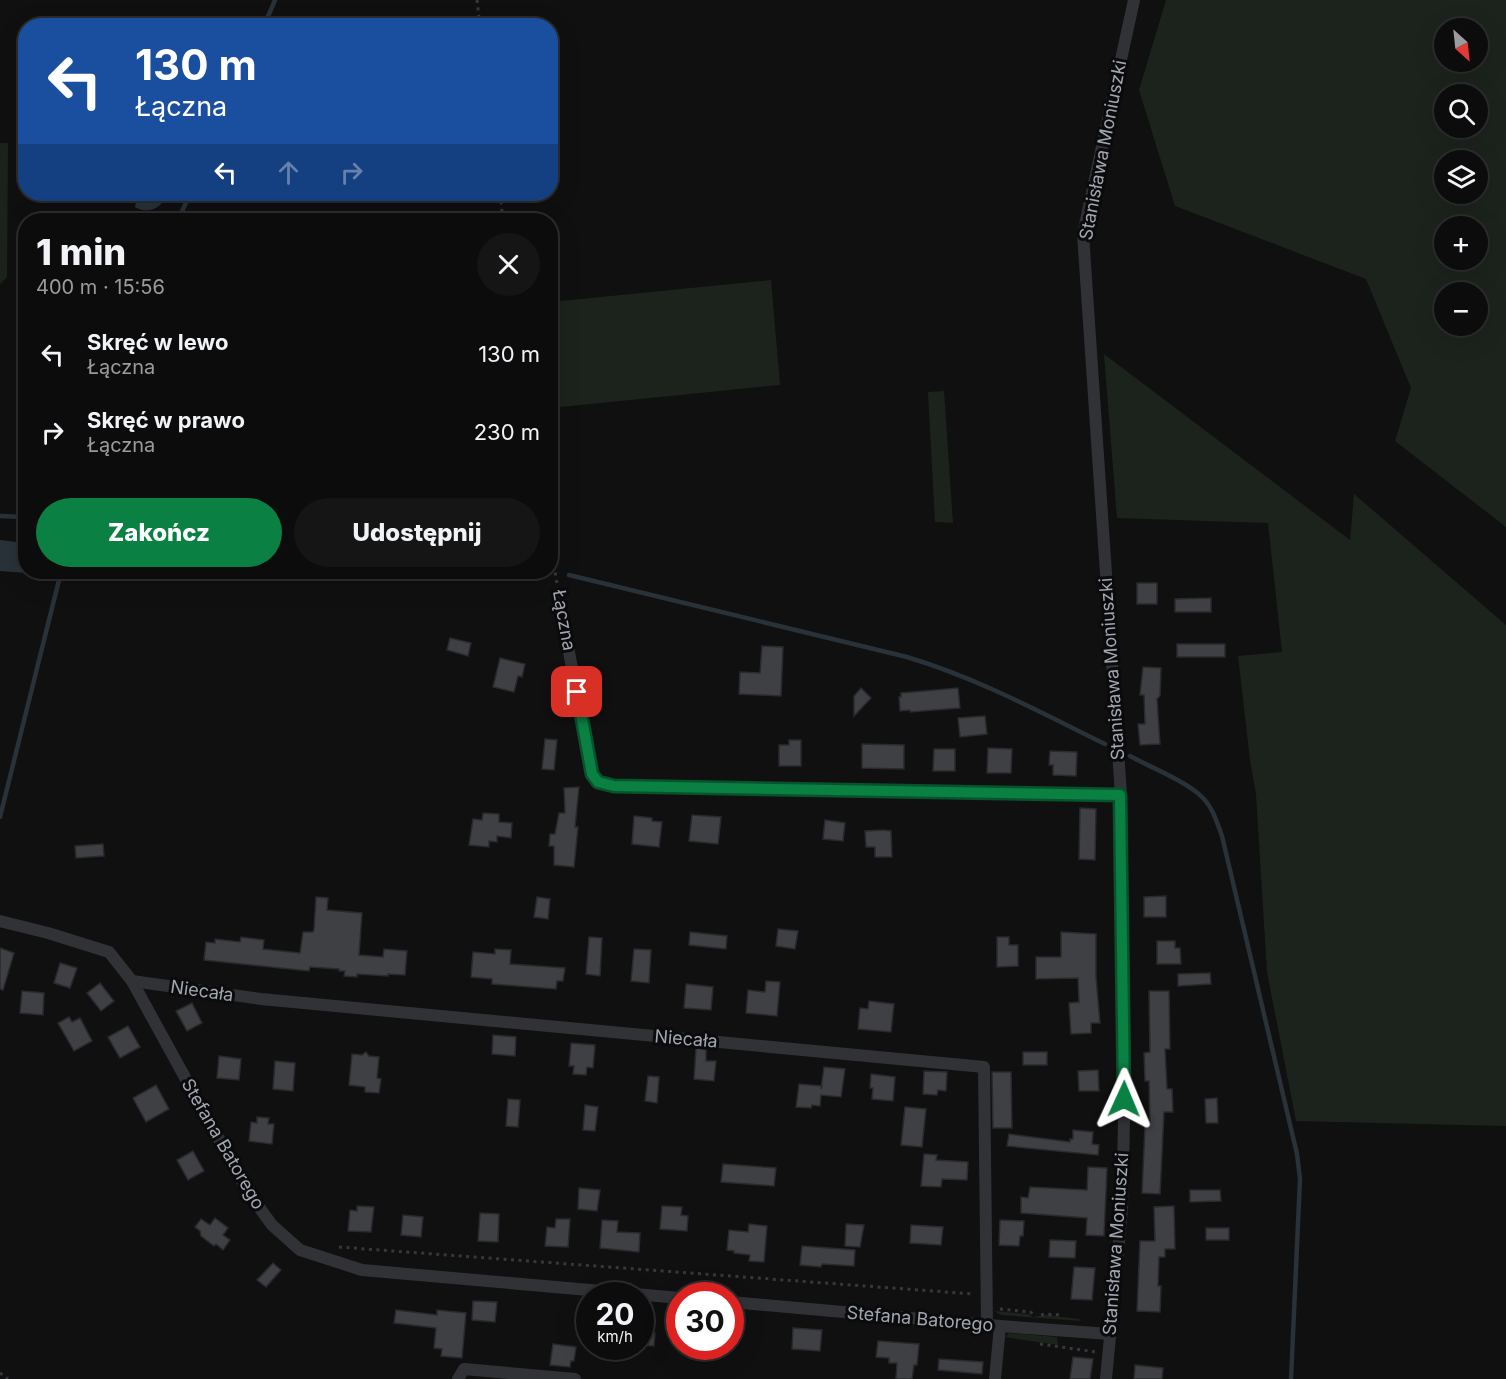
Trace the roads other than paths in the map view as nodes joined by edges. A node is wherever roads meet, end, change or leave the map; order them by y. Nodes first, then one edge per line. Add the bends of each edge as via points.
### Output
1 (1134, 0) edge
2 (566, 631) road end
3 (1120, 795) junction
4 (0, 921) edge
5 (132, 981) junction
6 (666, 1297) edge
7 (744, 1303) edge
8 (987, 1325) junction
9 (1000, 1326) junction
10 (1110, 1334) junction
11 (458, 1379) edge
12 (575, 1379) edge
13 (995, 1379) edge
14 (1106, 1379) edge

1 - 3 street, Stanisława Moniuszki via 1083,234
2 - 3 street, Łączna via 592,774 598,782 614,786
3 - 10 street, Stanisława Moniuszki via 1125,1077 1122,1209
4 - 5 street, Stefana Batorego via 109,952
5 - 6 street, Stefana Batorego via 248,1192 272,1225 300,1250 362,1270
5 - 8 street, Niecała via 261,999 984,1067
7 - 8 street, Stefana Batorego
8 - 9 street, Stefana Batorego
9 - 10 street, Stefana Batorego
9 - 13 street
10 - 14 street, Stanisława Moniuszki
11 - 12 street via 464,1369

